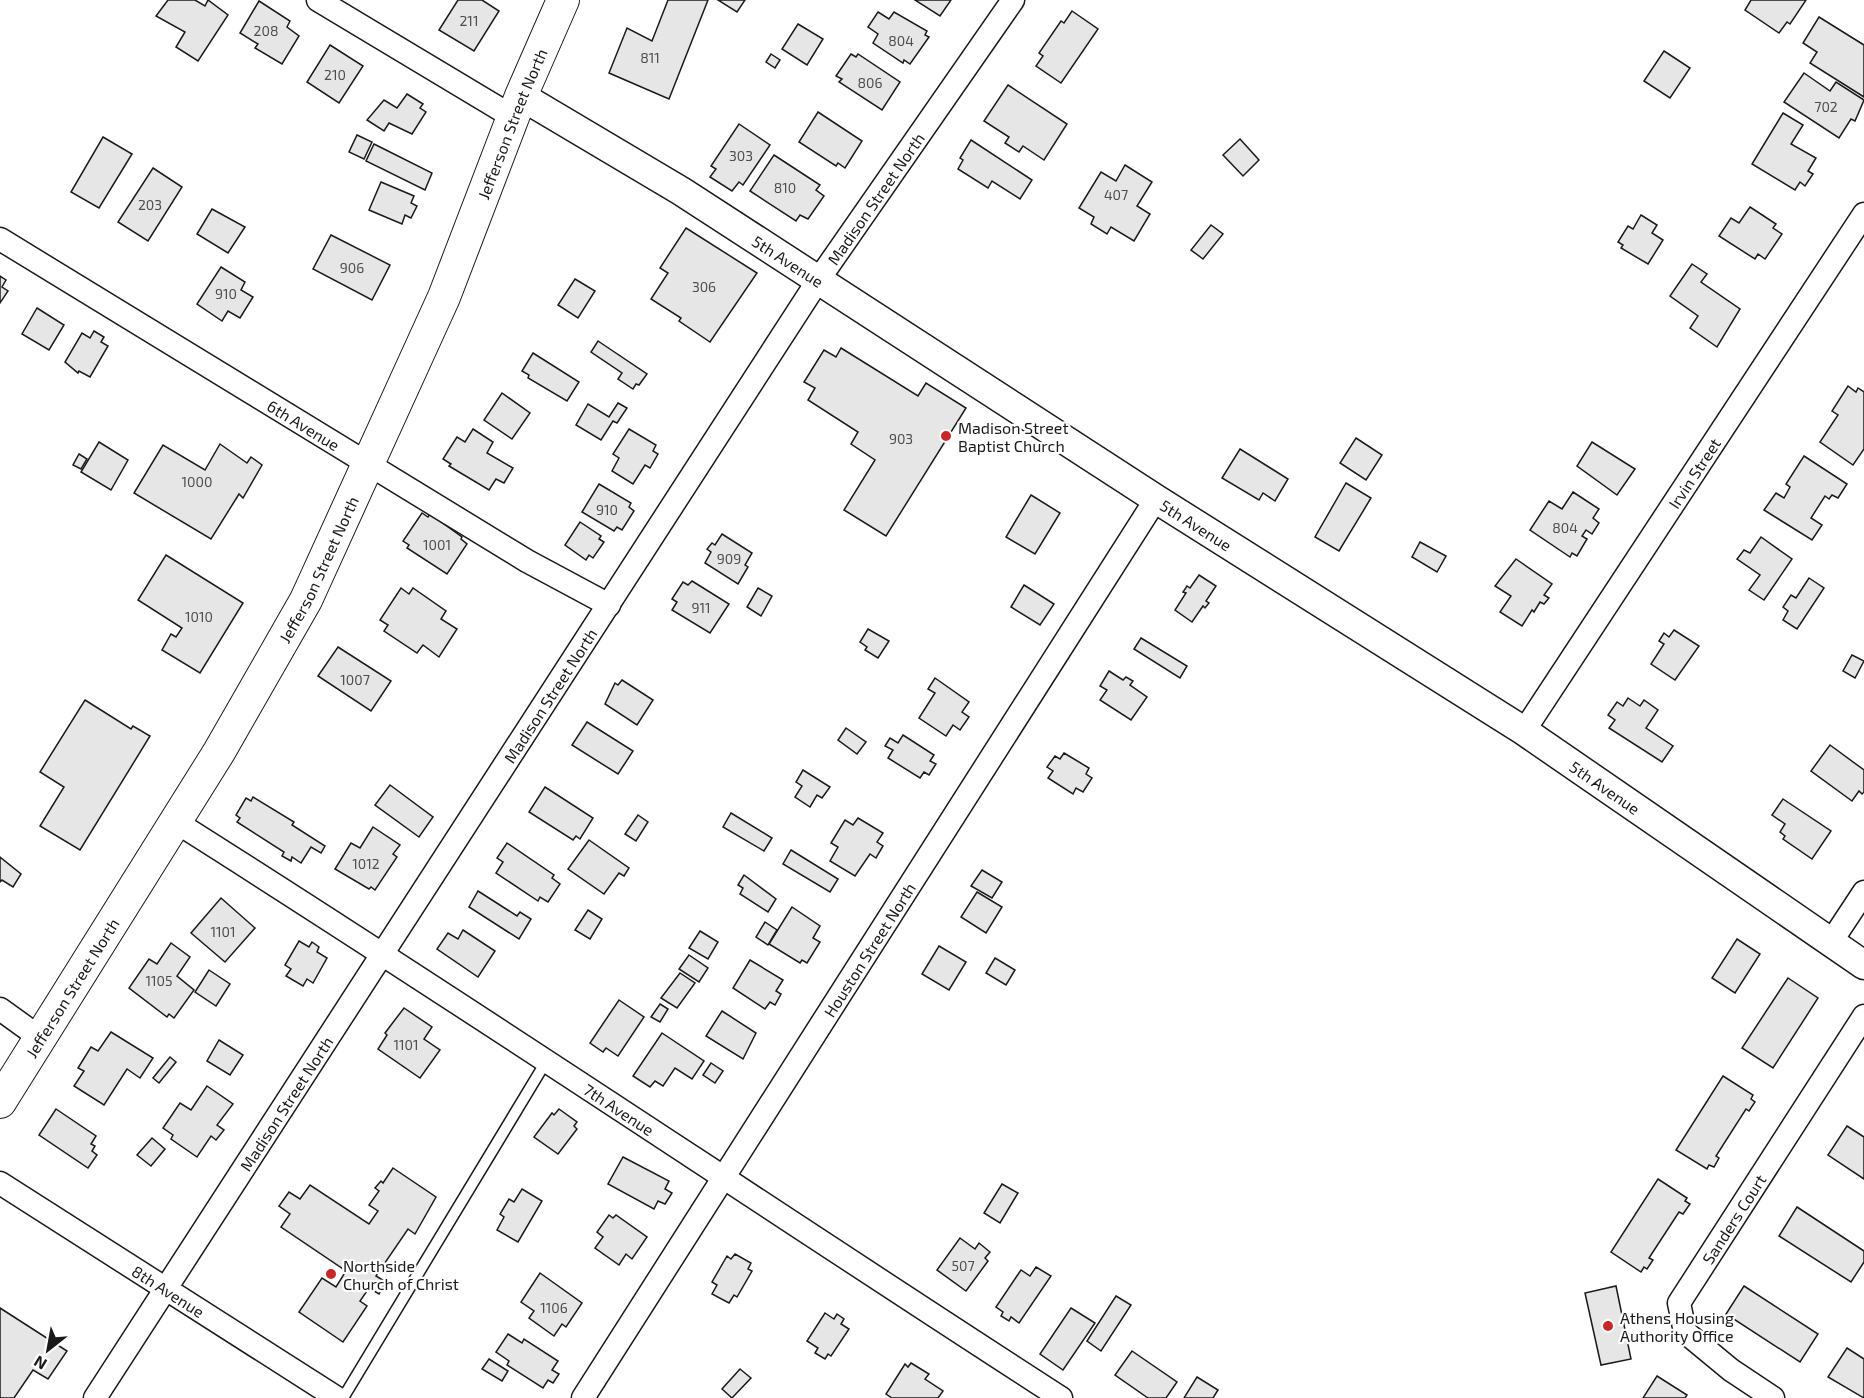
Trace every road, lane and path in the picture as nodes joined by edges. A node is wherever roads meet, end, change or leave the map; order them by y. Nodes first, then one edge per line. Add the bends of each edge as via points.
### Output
1 (318, 0) edge
2 (563, 0) edge
3 (1013, 0) edge
4 (517, 106) junction
5 (1864, 214) edge
6 (0, 239) edge
7 (819, 279) junction
8 (370, 465) junction
9 (1156, 499) junction
10 (609, 605) junction
11 (1524, 731) junction
12 (176, 822) junction
13 (1864, 892) edge
14 (1831, 942) junction
15 (383, 952) junction
16 (1864, 965) edge
17 (0, 1009) edge
18 (1864, 1016) edge
19 (39, 1037) junction
20 (547, 1059) junction
21 (0, 1102) edge
22 (724, 1180) junction
23 (0, 1183) edge
24 (167, 1289) junction
25 (95, 1398) edge
26 (337, 1398) edge
27 (344, 1398) edge
28 (583, 1398) edge
29 (1061, 1398) edge
30 (1773, 1398) edge

1 - 4 street, 5th Avenue
2 - 4 main road, Jefferson Street North
3 - 7 street, Madison Street North
4 - 7 street, 5th Avenue via 681,192
4 - 8 main road, Jefferson Street North via 444,297
5 - 11 street, Irvin Street
6 - 8 street, 6th Avenue
7 - 9 street, 5th Avenue
7 - 10 street, Madison Street North
8 - 10 street, 6th Avenue via 527,561
8 - 12 main road, Jefferson Street North via 306,600
9 - 11 street, 5th Avenue
9 - 22 street, Houston Street North
10 - 15 street, Madison Street North
11 - 14 street, 5th Avenue
12 - 15 street, 7th Avenue
12 - 19 main road, Jefferson Street North
13 - 14 street
14 - 16 street, 5th Avenue
15 - 20 street, 7th Avenue
15 - 24 street, Madison Street North
17 - 19 street
18 - 30 street, Sanders Court via 1679,1303 1685,1332
19 - 21 main road, Jefferson Street North
20 - 22 street, 7th Avenue
20 - 27 lane
22 - 28 street, Houston Street North
22 - 29 street, 7th Avenue
23 - 24 street, 8th Avenue
24 - 25 street, Madison Street North
24 - 26 street, 8th Avenue

